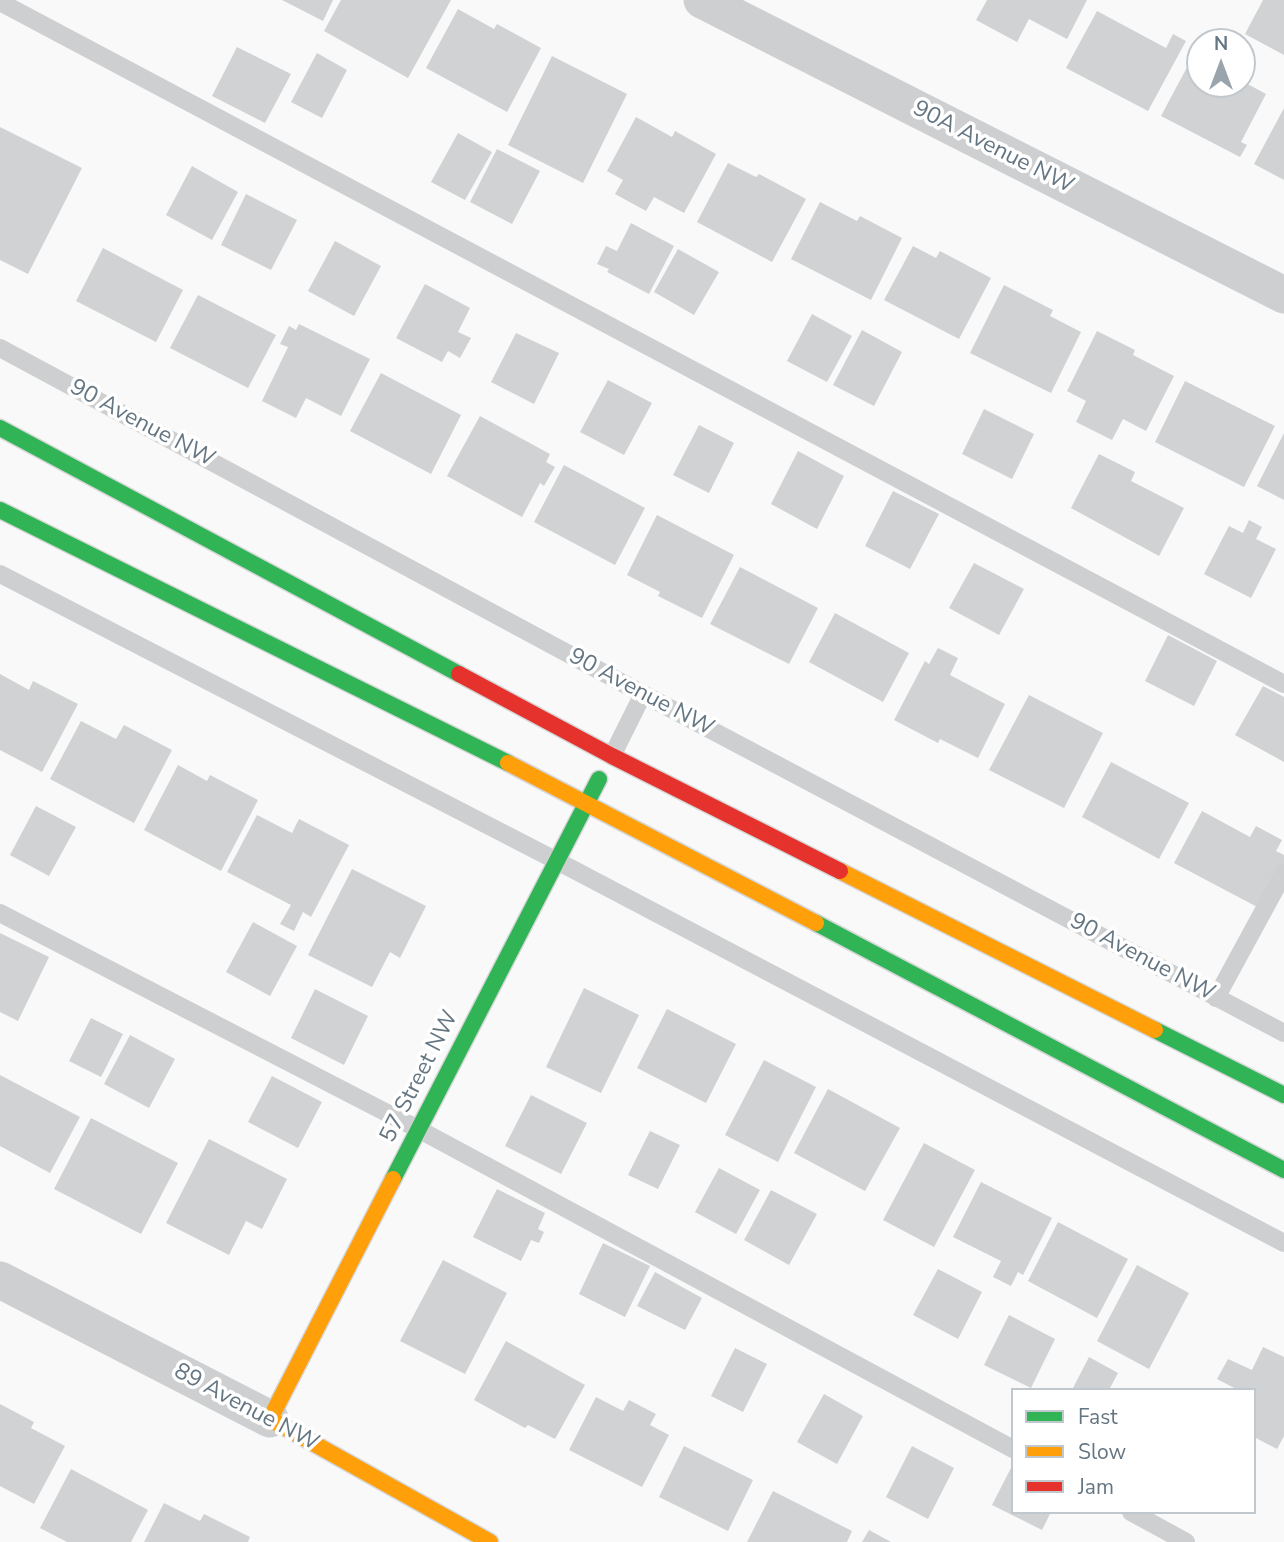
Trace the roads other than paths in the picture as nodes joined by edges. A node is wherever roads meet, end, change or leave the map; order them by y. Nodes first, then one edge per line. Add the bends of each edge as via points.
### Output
1 (702, 0) edge
2 (0, 2) edge
3 (1284, 295) edge
4 (0, 348) edge
5 (0, 428) edge
6 (0, 510) edge
7 (0, 573) edge
8 (1284, 684) edge
9 (643, 694) junction
10 (612, 756) junction
11 (587, 803) junction
12 (557, 861) junction
13 (1284, 873) edge
14 (0, 913) edge
15 (1216, 998) junction
16 (1284, 1033) edge
17 (1284, 1095) edge
18 (418, 1129) junction
19 (1284, 1170) edge
20 (1284, 1243) edge
21 (0, 1280) edge
22 (270, 1419) junction
23 (1011, 1448) edge
24 (1135, 1514) edge
25 (490, 1542) edge
26 (1186, 1542) edge

1 - 3 street, 90A Avenue NW
2 - 8 lane
4 - 9 lane, 90 Avenue NW
5 - 10 main road
6 - 11 main road
7 - 12 lane
9 - 10 lane
9 - 15 lane, 90 Avenue NW
10 - 11 main road, 57 Street NW
10 - 17 main road
11 - 12 main road, 57 Street NW
11 - 19 main road
12 - 18 main road, 57 Street NW
12 - 20 lane
13 - 15 lane
14 - 18 lane
15 - 16 lane, 90 Avenue NW
18 - 22 main road, 57 Street NW
18 - 23 lane
21 - 22 street, 89 Avenue NW
22 - 25 main road, 89 Avenue NW
24 - 26 lane

